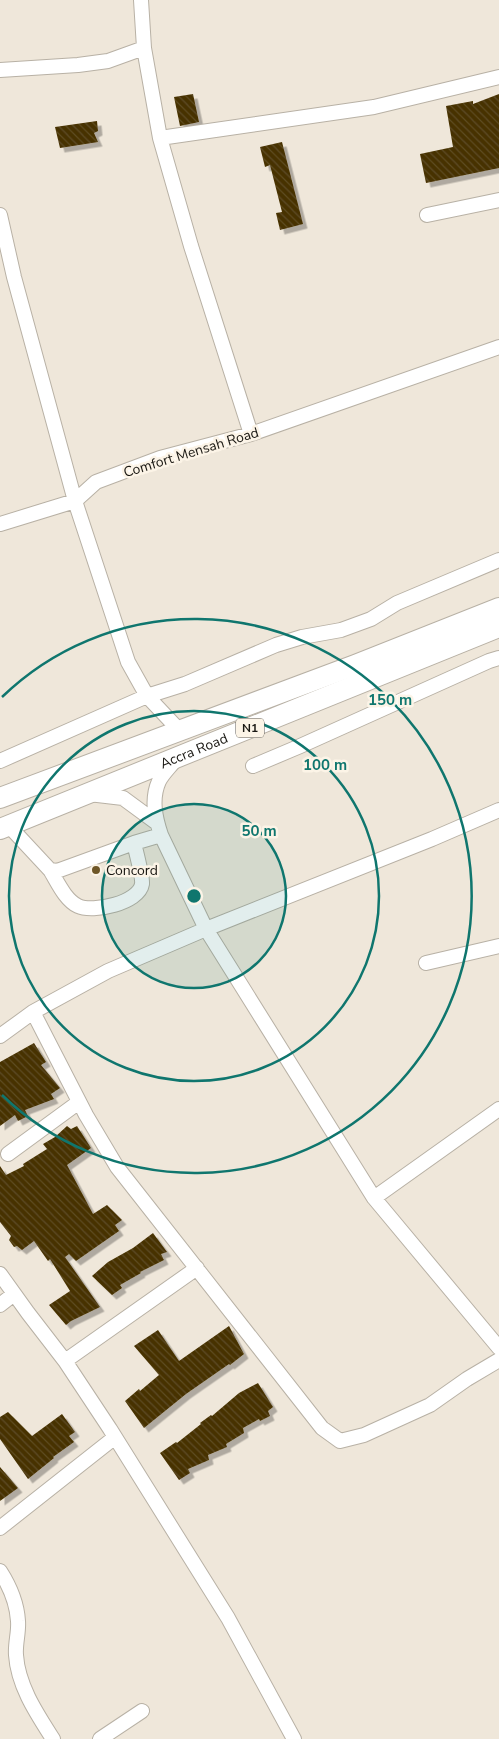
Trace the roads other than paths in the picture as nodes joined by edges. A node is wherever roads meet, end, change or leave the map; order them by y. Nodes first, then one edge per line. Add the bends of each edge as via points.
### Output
1 (141, 0) edge
2 (144, 48) junction
3 (0, 70) edge
4 (499, 78) edge
5 (160, 138) junction
6 (499, 200) edge
7 (0, 215) edge
8 (427, 216) dead end
9 (7, 278) edge
10 (499, 346) edge
11 (251, 434) junction
12 (75, 501) junction
13 (0, 524) edge
14 (499, 560) edge
15 (499, 608) edge
16 (499, 627) edge
17 (499, 658) edge
18 (147, 696) junction
19 (180, 731) junction
20 (177, 758) junction
21 (0, 761) edge
22 (253, 766) dead end
23 (88, 794) junction
24 (0, 798) edge
25 (499, 810) edge
26 (4, 827) edge
27 (159, 829) junction
28 (134, 843) junction
29 (50, 870) junction
30 (206, 928) junction
31 (499, 946) edge
32 (426, 963) dead end
33 (33, 1012) junction
34 (0, 1036) edge
35 (79, 1102) junction
36 (499, 1109) edge
37 (8, 1154) dead end
38 (374, 1198) junction
39 (197, 1268) junction
40 (0, 1274) edge
41 (14, 1294) junction
42 (0, 1305) edge
43 (497, 1341) edge
44 (499, 1360) edge
45 (65, 1361) junction
46 (114, 1438) junction
47 (0, 1528) edge
48 (0, 1571) edge
49 (142, 1711) dead end
50 (53, 1739) edge
51 (100, 1739) edge
52 (294, 1739) edge

1 - 2 street
2 - 3 street via 108,60 78,65
2 - 5 street
4 - 5 street via 374,107
5 - 11 street
6 - 8 street
7 - 9 street
9 - 12 street
10 - 11 street, Comfort Mensah Road
11 - 12 street, Comfort Mensah Road via 160,458 96,482
12 - 13 street
12 - 18 street via 128,662
14 - 18 street via 397,602 352,627 276,645 186,684
15 - 19 highway, Accra Road / N1
16 - 20 highway, Accra Road / N1
17 - 22 street
18 - 19 street
18 - 21 street
19 - 24 highway, Accra Road / N1
20 - 23 highway, Accra Road / N1
20 - 27 street via 160,780 154,800
23 - 26 highway, Accra Road / N1
23 - 27 street via 123,798
25 - 30 street
26 - 29 street
27 - 28 street
27 - 30 street
28 - 29 street via 57,871
28 - 29 street via 142,884 138,894 120,903 104,908 78,906 68,898
30 - 33 street via 108,971
30 - 38 street
31 - 32 street
33 - 34 street
33 - 35 street
35 - 37 street
35 - 39 street via 117,1167
36 - 38 street
38 - 43 street
39 - 44 street via 322,1428 340,1441 364,1435 430,1405
39 - 45 street
40 - 41 street
41 - 42 street
41 - 45 street
45 - 46 street
46 - 47 street
46 - 52 street via 228,1618
48 - 50 street via 12,1593 18,1621 16,1656 24,1687
49 - 51 street

